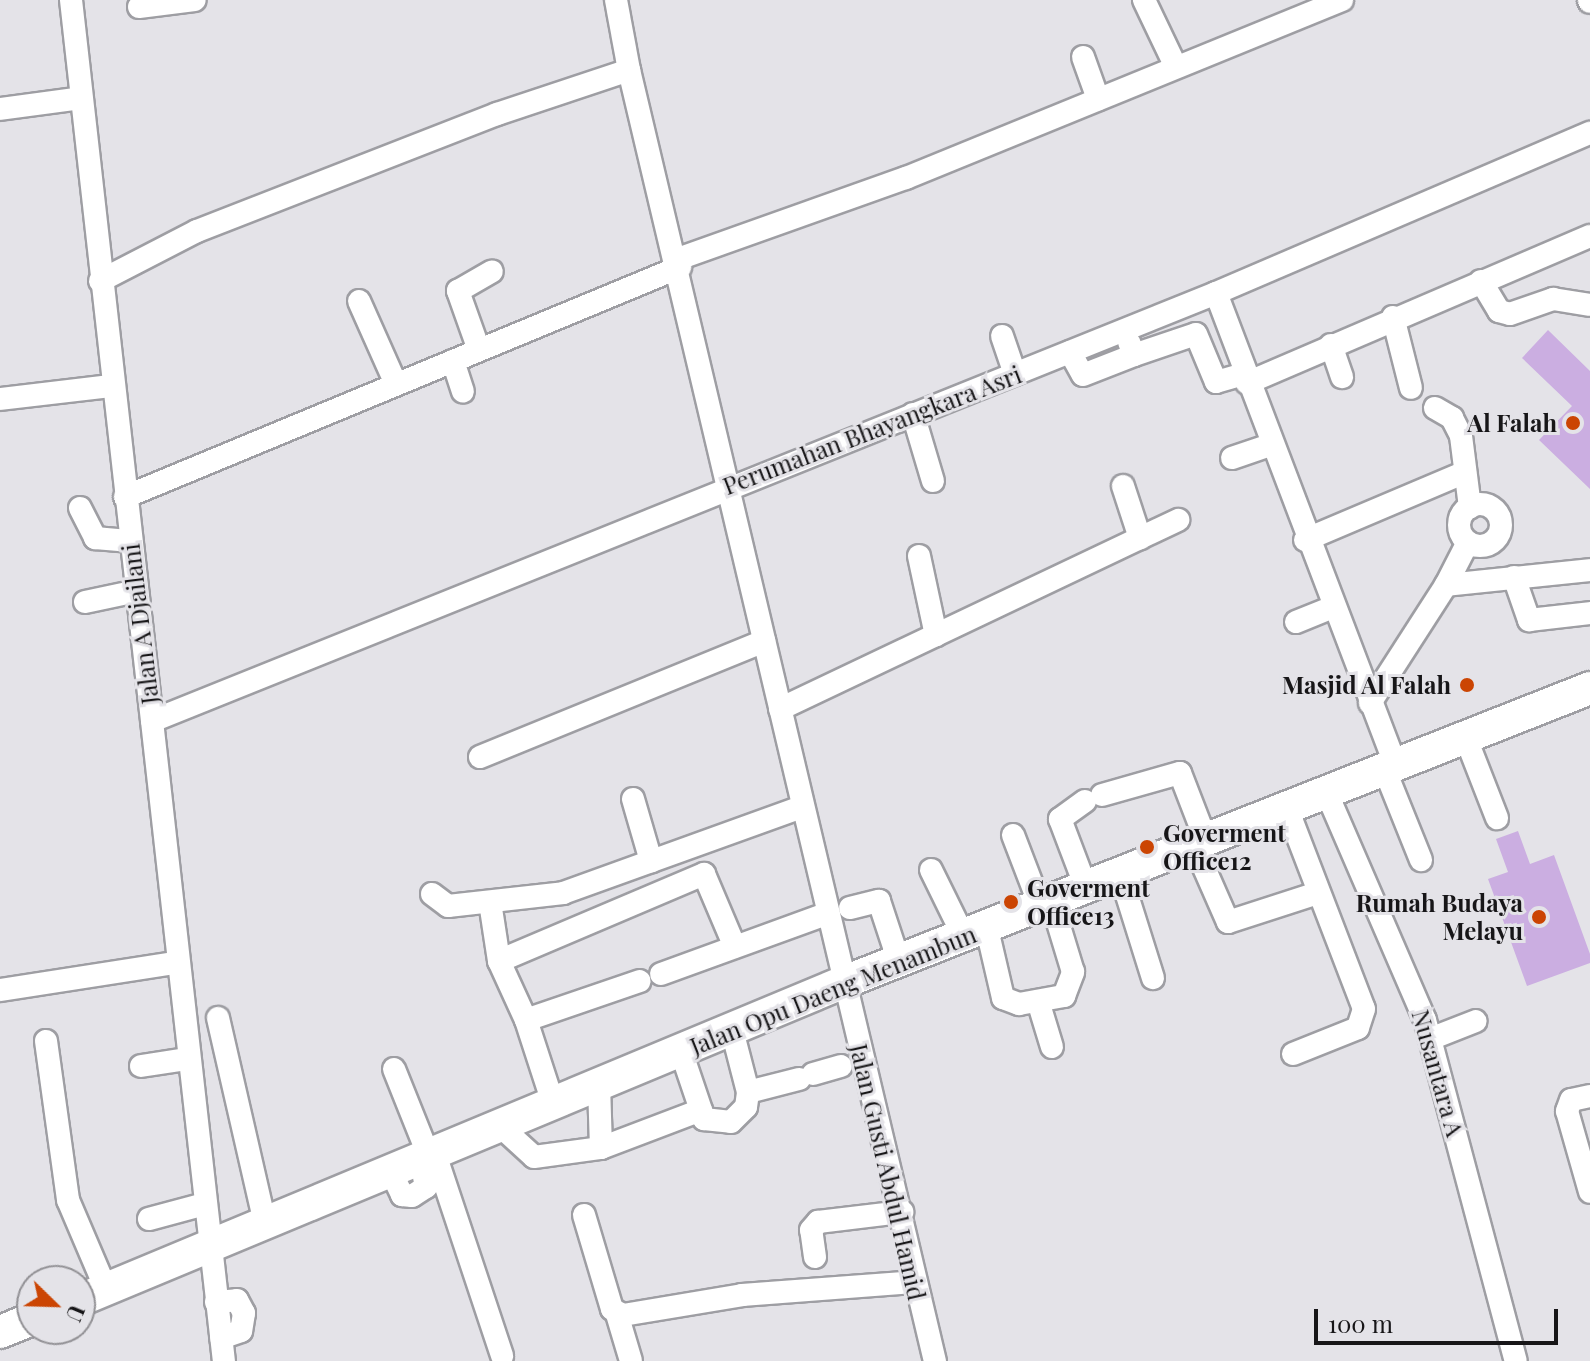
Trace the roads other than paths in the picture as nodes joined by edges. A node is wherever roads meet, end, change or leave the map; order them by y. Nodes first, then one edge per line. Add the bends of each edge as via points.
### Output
1 (71, 0) edge
2 (195, 0) edge
3 (616, 0) edge
4 (1144, 0) edge
5 (1342, 0) edge
6 (139, 7) dead end
7 (1083, 57) dead end
8 (1176, 67) junction
9 (629, 70) junction
10 (81, 98) junction
11 (1098, 99) junction
12 (0, 109) edge
13 (1590, 133) edge
14 (1590, 236) edge
15 (679, 263) junction
16 (492, 271) dead end
17 (100, 281) junction
18 (1481, 281) junction
19 (1216, 293) junction
20 (359, 301) dead end
21 (1590, 305) edge
22 (1393, 317) junction
23 (1124, 330) junction
24 (1002, 336) dead end
25 (1331, 345) junction
26 (479, 350) junction
27 (1070, 352) junction
28 (1134, 355) junction
29 (453, 361) junction
30 (1015, 374) junction
31 (1342, 377) dead end
32 (1245, 378) junction
33 (396, 384) junction
34 (110, 386) junction
35 (1411, 388) dead end
36 (463, 391) dead end
37 (0, 399) edge
38 (1435, 408) dead end
39 (913, 414) junction
40 (1270, 445) junction
41 (1232, 458) dead end
42 (1465, 472) junction
43 (933, 481) dead end
44 (729, 486) junction
45 (1123, 486) dead end
46 (125, 497) junction
47 (1470, 507) junction
48 (80, 508) dead end
49 (1178, 520) dead end
50 (1140, 538) junction
51 (1305, 540) junction
52 (131, 541) junction
53 (1468, 542) junction
54 (919, 556) dead end
55 (1590, 570) edge
56 (1514, 577) junction
57 (1446, 585) junction
58 (137, 591) junction
59 (85, 602) dead end
60 (1330, 608) junction
61 (1590, 613) edge
62 (1296, 622) dead end
63 (936, 635) junction
64 (764, 641) junction
65 (1590, 688) edge
66 (1370, 703) junction
67 (780, 709) junction
68 (152, 721) junction
69 (1467, 741) junction
70 (480, 757) dead end
71 (1392, 771) junction
72 (1328, 796) junction
73 (633, 799) dead end
74 (802, 807) junction
75 (1288, 811) junction
76 (1497, 818) dead end
77 (1013, 835) dead end
78 (1201, 845) junction
79 (1421, 860) dead end
80 (651, 861) junction
81 (931, 870) dead end
82 (1121, 876) junction
83 (1087, 890) junction
84 (1318, 893) junction
85 (432, 894) dead end
86 (490, 902) junction
87 (1047, 906) junction
88 (850, 908) dead end
89 (826, 914) junction
90 (976, 933) junction
91 (735, 947) junction
92 (499, 961) junction
93 (899, 962) junction
94 (174, 963) junction
95 (1153, 978) dead end
96 (842, 983) junction
97 (0, 990) edge
98 (1038, 1001) junction
99 (218, 1018) dead end
100 (526, 1020) junction
101 (1476, 1021) dead end
102 (732, 1030) junction
103 (1430, 1039) junction
104 (46, 1041) dead end
105 (1052, 1047) dead end
106 (681, 1051) junction
107 (1293, 1054) dead end
108 (187, 1059) junction
109 (141, 1066) dead end
110 (841, 1066) dead end
111 (394, 1069) dead end
112 (599, 1084) junction
113 (748, 1092) junction
114 (1590, 1096) edge
115 (553, 1103) junction
116 (701, 1110) junction
117 (499, 1125) junction
118 (601, 1148) junction
119 (418, 1158) junction
120 (1590, 1192) edge
121 (205, 1204) junction
122 (902, 1212) junction
123 (584, 1215) dead end
124 (149, 1219) dead end
125 (265, 1224) junction
126 (210, 1247) junction
127 (815, 1257) dead end
128 (85, 1265) edge
129 (914, 1282) junction
130 (96, 1294) edge
131 (617, 1314) junction
132 (502, 1356) dead end
133 (224, 1361) edge
134 (631, 1361) edge
135 (935, 1361) edge
136 (1516, 1361) edge

1 - 10 street, Jalan A Djailani
2 - 6 street
3 - 9 street, Jalan Gusti Abdul Hamid
4 - 8 street
5 - 8 street
7 - 11 street
8 - 11 street
9 - 15 street, Jalan Gusti Abdul Hamid
9 - 17 street via 497,114 197,231
10 - 12 street
10 - 17 street, Jalan A Djailani
11 - 15 street
13 - 19 street, Perumahan Bhayangkara Asri
14 - 18 street
15 - 26 street
15 - 44 street, Jalan Gusti Abdul Hamid
16 - 26 street via 458,291
17 - 34 street, Jalan A Djailani
18 - 21 street via 1499,311 1510,314 1553,299
18 - 22 street
19 - 23 street, Perumahan Bhayangkara Asri
19 - 32 street
20 - 33 street
22 - 25 street
22 - 35 street
23 - 27 street, Perumahan Bhayangkara Asri
23 - 28 street
24 - 30 street
25 - 31 street
25 - 32 street
26 - 29 street
27 - 28 street via 1083,375
27 - 30 street, Perumahan Bhayangkara Asri
28 - 32 street via 1196,334 1216,382
29 - 33 street
29 - 36 street
30 - 39 street, Perumahan Bhayangkara Asri
32 - 40 street
33 - 46 street
34 - 37 street
34 - 46 street, Jalan A Djailani
38 - 42 street via 1457,426
39 - 43 street
39 - 44 street, Perumahan Bhayangkara Asri
40 - 41 street
40 - 51 street
42 - 47 street
42 - 51 street
44 - 64 street, Jalan Gusti Abdul Hamid
44 - 68 street, Perumahan Bhayangkara Asri
45 - 50 street
46 - 52 street, Jalan A Djailani
47 - 53 street via 1460,519
47 - 53 street via 1489,506 1501,525 1488,545
48 - 52 street via 95,538
49 - 50 street
50 - 63 street
51 - 60 street
52 - 58 street, Jalan A Djailani
53 - 57 street
54 - 63 street
55 - 56 street
56 - 57 street
56 - 61 street via 1529,620
57 - 66 street
58 - 59 street
58 - 68 street, Jalan A Djailani
60 - 62 street
60 - 66 street
63 - 67 street
64 - 67 street, Jalan Gusti Abdul Hamid
64 - 70 street
65 - 69 highway, Jalan Opu Daeng Menambun
66 - 71 street
67 - 74 street, Jalan Gusti Abdul Hamid
68 - 94 street, Jalan A Djailani
69 - 71 highway, Jalan Opu Daeng Menambun
69 - 76 street
71 - 72 highway, Jalan Opu Daeng Menambun
71 - 79 street
72 - 75 highway, Jalan Opu Daeng Menambun
72 - 103 street, Nusantara A
73 - 80 street
74 - 80 street
74 - 89 street, Jalan Gusti Abdul Hamid
75 - 78 highway, Jalan Opu Daeng Menambun
75 - 84 street
77 - 87 street
78 - 82 highway, Jalan Opu Daeng Menambun
78 - 83 street via 1180,773 1094,798 1060,819
78 - 84 street via 1228,922
80 - 86 street via 563,893
81 - 90 street
82 - 83 highway, Jalan Opu Daeng Menambun
82 - 95 street
83 - 87 highway, Jalan Opu Daeng Menambun
84 - 107 street via 1363,1018 1358,1028
85 - 86 street via 448,906
86 - 92 street
87 - 90 highway, Jalan Opu Daeng Menambun
87 - 98 street via 1074,980 1064,996
88 - 93 street via 879,901
89 - 91 street
89 - 96 street, Jalan Gusti Abdul Hamid
90 - 93 highway, Jalan Opu Daeng Menambun
90 - 98 street via 1003,998
91 - 92 street via 704,874
91 - 100 street
92 - 100 street
93 - 96 highway, Jalan Opu Daeng Menambun
94 - 97 street
94 - 108 street, Jalan A Djailani
96 - 102 highway, Jalan Opu Daeng Menambun
96 - 122 street, Jalan Gusti Abdul Hamid
98 - 105 street
99 - 125 street
100 - 115 street
101 - 103 street
102 - 106 highway, Jalan Opu Daeng Menambun
102 - 113 street
103 - 136 street, Nusantara A
104 - 128 street via 68,1200
106 - 112 highway, Jalan Opu Daeng Menambun
106 - 116 street
108 - 109 street
108 - 121 street, Jalan A Djailani
110 - 113 street
111 - 119 street
112 - 115 highway, Jalan Opu Daeng Menambun
112 - 118 street
113 - 116 street via 746,1107 731,1122 709,1123
114 - 120 street via 1571,1100 1567,1111
115 - 117 highway, Jalan Opu Daeng Menambun
116 - 118 street
117 - 118 street via 534,1157
117 - 119 highway, Jalan Opu Daeng Menambun
119 - 125 highway, Jalan Opu Daeng Menambun
119 - 132 street
121 - 124 street
121 - 126 street, Jalan A Djailani
122 - 127 street via 818,1222 811,1230
122 - 129 street, Jalan Gusti Abdul Hamid
123 - 131 street
125 - 126 highway, Jalan Opu Daeng Menambun
126 - 130 highway, Jalan Opu Daeng Menambun
126 - 133 street, Jalan A Djailani
129 - 131 street via 757,1293
129 - 135 street, Jalan Gusti Abdul Hamid
131 - 134 street

